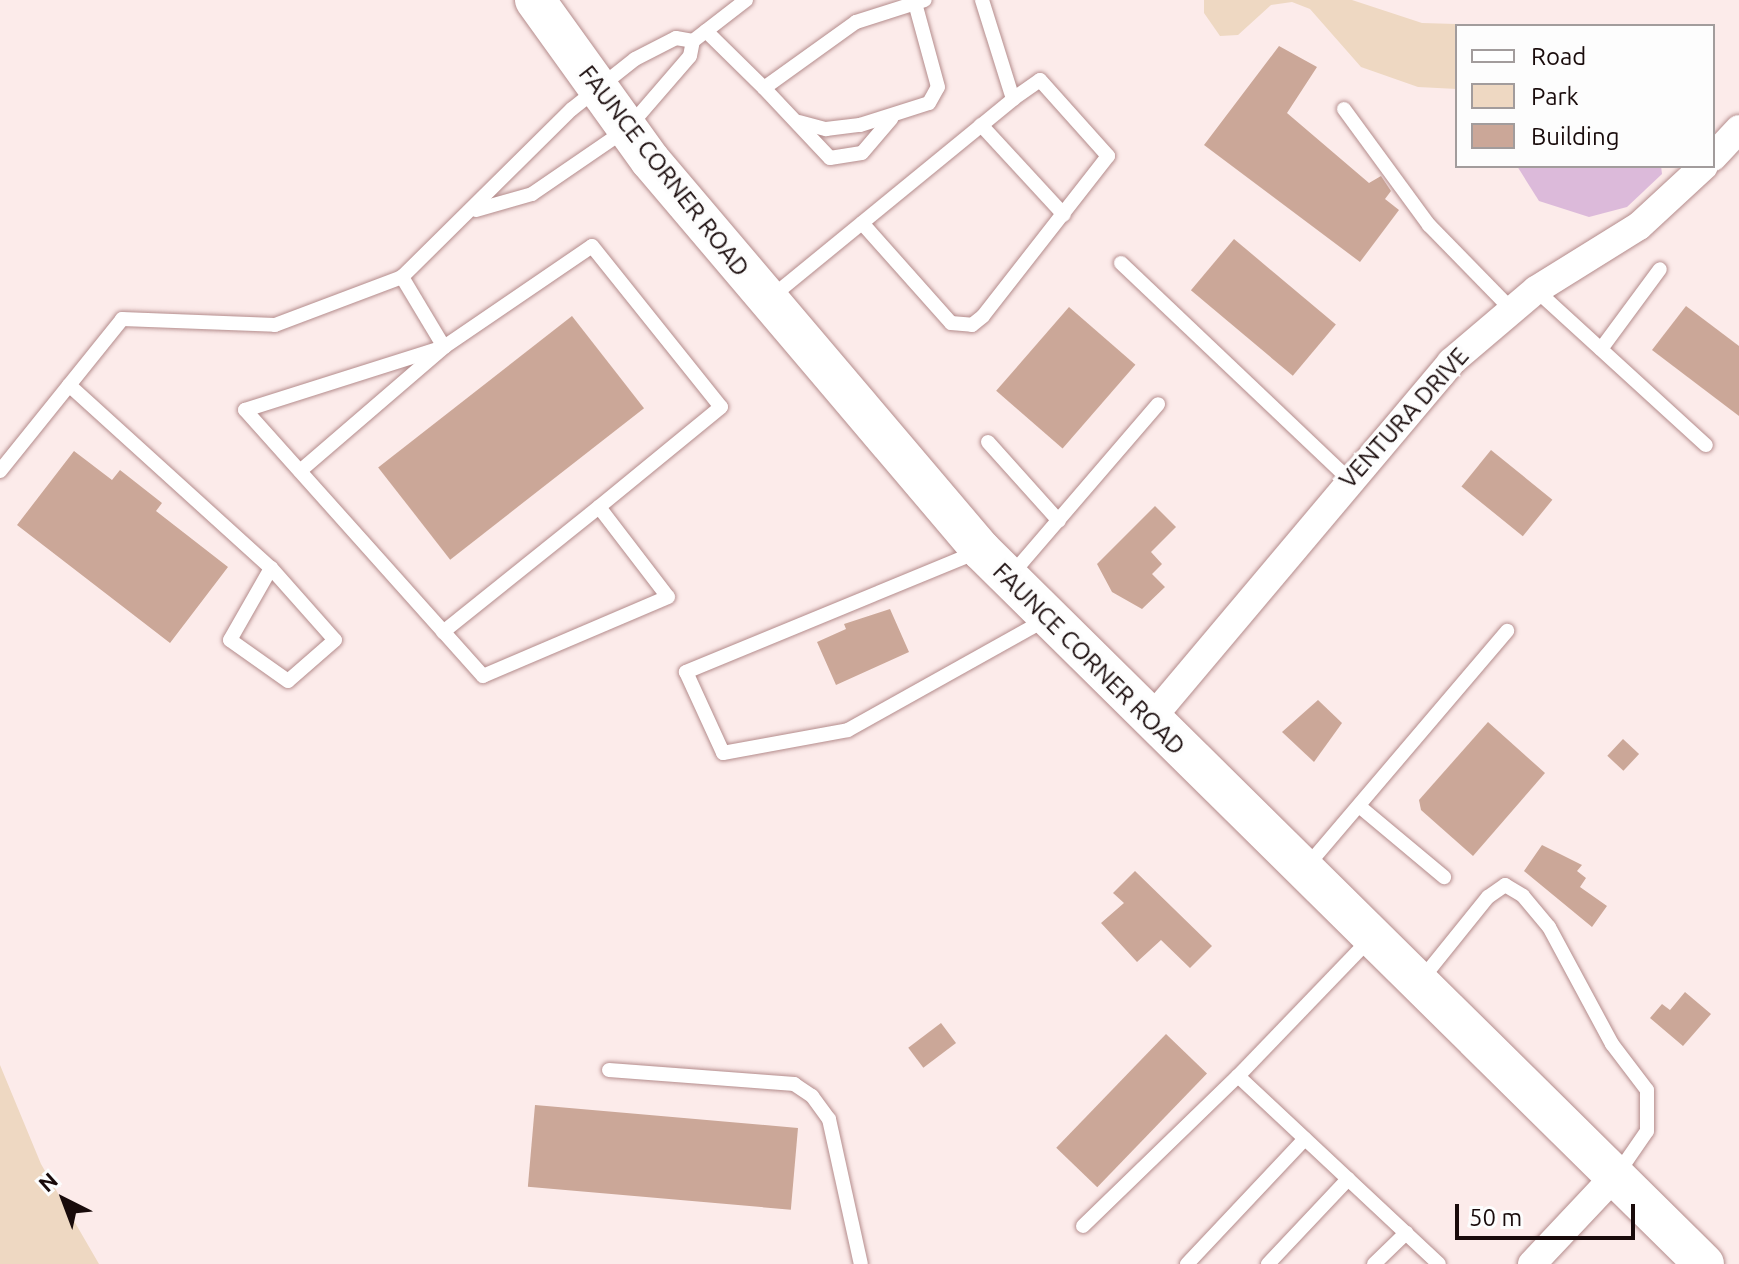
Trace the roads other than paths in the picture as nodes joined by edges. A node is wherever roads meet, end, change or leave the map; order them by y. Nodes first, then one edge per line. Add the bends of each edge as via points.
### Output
1 (535, 0) edge
2 (746, 0) edge
3 (982, 0) edge
4 (920, 1) edge
5 (700, 36) junction
6 (764, 88) junction
7 (598, 89) junction
8 (1013, 99) junction
9 (1344, 109) dead end
10 (891, 119) junction
11 (799, 122) junction
12 (981, 125) junction
13 (627, 129) junction
14 (1739, 129) edge
15 (1715, 155) edge
16 (1702, 168) edge
17 (476, 210) junction
18 (1064, 215) junction
19 (862, 223) junction
20 (1121, 263) dead end
21 (1660, 269) dead end
22 (402, 277) junction
23 (1536, 290) junction
24 (767, 301) junction
25 (1511, 309) junction
26 (444, 347) junction
27 (1601, 349) junction
28 (69, 385) junction
29 (1158, 404) dead end
30 (988, 442) dead end
31 (1706, 445) dead end
32 (0, 471) edge
33 (300, 471) junction
34 (1349, 479) junction
35 (599, 507) junction
36 (1059, 521) junction
37 (981, 550) junction
38 (271, 568) junction
39 (1009, 578) junction
40 (1047, 619) junction
41 (1507, 631) dead end
42 (443, 632) junction
43 (1150, 720) junction
44 (1359, 806) junction
45 (1302, 872) junction
46 (1444, 877) dead end
47 (1370, 938) junction
48 (1418, 985) junction
49 (609, 1070) dead end
50 (1238, 1076) junction
51 (1305, 1139) junction
52 (1615, 1176) junction
53 (1348, 1179) junction
54 (1083, 1226) dead end
55 (1406, 1233) junction
56 (861, 1264) edge
57 (1187, 1264) edge
58 (1268, 1264) edge
59 (1374, 1264) edge
60 (1439, 1264) edge
61 (1532, 1264) edge
62 (1704, 1264) edge

1 - 7 main road, FAUNCE CORNER ROAD
2 - 5 lane
3 - 8 lane
4 - 6 lane via 822,40
4 - 10 lane via 938,87 929,103
5 - 6 lane
5 - 7 lane via 676,38 649,52
5 - 13 lane via 690,56
6 - 11 lane
7 - 13 main road, FAUNCE CORNER ROAD
7 - 17 lane
8 - 12 lane
8 - 18 lane via 1040,80 1105,148 1105,165
9 - 25 lane via 1429,225
10 - 11 lane via 826,129
10 - 11 lane via 868,148 847,158 830,158 815,148
12 - 18 lane
12 - 19 lane
13 - 17 lane via 532,194
13 - 24 main road, FAUNCE CORNER ROAD
14 - 15 street
16 - 23 street, VENTURA DRIVE via 1639,226
17 - 22 lane
18 - 19 lane via 983,316 960,326
19 - 24 lane
20 - 34 lane
21 - 27 lane
22 - 26 lane
22 - 28 lane via 275,325 122,319
23 - 25 street, VENTURA DRIVE
23 - 27 lane
24 - 37 main road, FAUNCE CORNER ROAD
25 - 34 street, VENTURA DRIVE via 1451,362
26 - 33 lane
26 - 33 lane via 245,410
26 - 35 lane via 592,246 721,407
27 - 31 lane
28 - 32 lane
28 - 38 lane
29 - 36 lane
30 - 36 lane
33 - 42 lane
34 - 43 street, VENTURA DRIVE
35 - 42 lane
35 - 42 lane via 668,597 483,676
36 - 39 lane
37 - 39 main road, FAUNCE CORNER ROAD
37 - 40 lane via 686,672 723,753 848,730
38 - 38 lane via 335,640 288,681 230,640
39 - 40 main road, FAUNCE CORNER ROAD
40 - 43 main road, FAUNCE CORNER ROAD
41 - 44 lane
43 - 45 main road, FAUNCE CORNER ROAD
44 - 45 lane
44 - 46 lane
45 - 47 main road, FAUNCE CORNER ROAD
47 - 48 main road, FAUNCE CORNER ROAD
47 - 50 lane
48 - 52 main road, FAUNCE CORNER ROAD
48 - 52 lane via 1488,897 1505,885 1523,896 1549,927 1612,1044 1647,1090 1647,1131
49 - 56 lane via 794,1084 812,1096 829,1119
50 - 51 lane
50 - 54 lane
51 - 53 lane
51 - 57 lane
52 - 61 street
52 - 62 main road, FAUNCE CORNER ROAD
53 - 55 lane
53 - 58 lane
55 - 59 lane
55 - 60 lane

